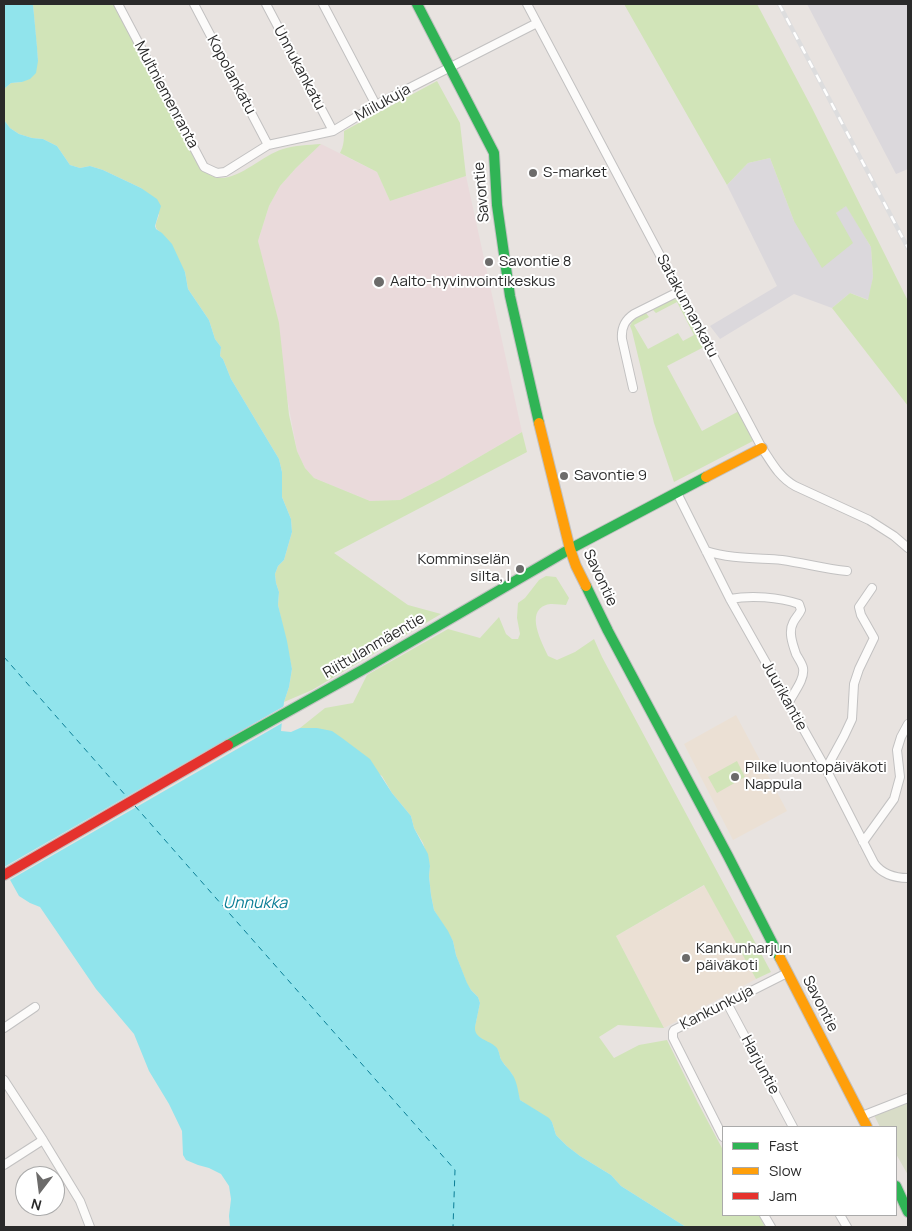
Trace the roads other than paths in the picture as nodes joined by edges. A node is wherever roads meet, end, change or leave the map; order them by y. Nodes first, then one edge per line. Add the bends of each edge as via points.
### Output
1 (118, 4) edge
2 (194, 4) edge
3 (266, 4) edge
4 (323, 4) edge
5 (417, 4) edge
6 (527, 4) edge
7 (537, 23) junction
8 (451, 68) junction
9 (376, 105) junction
10 (333, 132) junction
11 (268, 145) junction
12 (225, 172) joint
13 (680, 291) junction
14 (633, 388) dead end
15 (762, 448) junction
16 (677, 493) junction
17 (908, 548) edge
18 (570, 549) junction
19 (706, 551) junction
20 (847, 571) dead end
21 (872, 588) dead end
22 (730, 599) junction
23 (788, 704) junction
24 (908, 724) edge
25 (826, 769) junction
26 (863, 842) junction
27 (4, 875) edge
28 (908, 878) edge
29 (787, 973) junction
30 (727, 1004) junction
31 (34, 1006) dead end
32 (4, 1028) edge
33 (4, 1080) edge
34 (908, 1098) edge
35 (862, 1116) junction
36 (792, 1126) edge
37 (867, 1126) edge
38 (722, 1135) edge
39 (43, 1140) junction
40 (4, 1165) edge
41 (897, 1188) edge
42 (908, 1212) edge
43 (765, 1216) edge
44 (90, 1227) edge
45 (771, 1227) edge

1 - 12 street, Multniemenranta via 204,167
2 - 11 street, Kopolankatu
3 - 10 street, Unnukankatu
4 - 9 street
5 - 8 street, Savontie
6 - 7 street, Satakunnankatu
7 - 8 street, Miilukuja
7 - 13 street, Satakunnankatu
8 - 9 street, Miilukuja
8 - 18 street, Savontie via 494,153 497,205 510,296
9 - 10 street, Miilukuja
10 - 11 street, Miilukuja
11 - 12 street, Miilukuja
13 - 14 street via 624,322 621,334
13 - 15 street, Satakunnankatu
15 - 16 street, Riittulanmäentie
15 - 17 street, Satakunnankatu via 778,472 794,486 869,520
16 - 18 street, Riittulanmäentie
16 - 19 street, Juurikantie
18 - 27 street, Riittulanmäentie
18 - 29 street, Savontie via 608,631
19 - 20 street
19 - 22 street, Juurikantie
21 - 25 street via 859,607 874,638 854,684 852,719
22 - 23 street, Juurikantie
22 - 23 street via 772,598 799,604 799,616 790,631 803,668 802,679
23 - 25 street, Juurikantie
24 - 26 street via 897,750 900,776 894,799
25 - 26 street, Juurikantie
26 - 28 street, Juurikantie via 874,863 884,873
29 - 30 street, Kankunkuja
29 - 35 street, Savontie
30 - 36 street, Harjuntie
30 - 38 street, Kankunkuja via 674,1030 672,1035
31 - 32 street
33 - 39 street
34 - 35 street
35 - 37 street, Savontie
39 - 40 street
39 - 44 street via 80,1201
41 - 42 street
43 - 45 street

